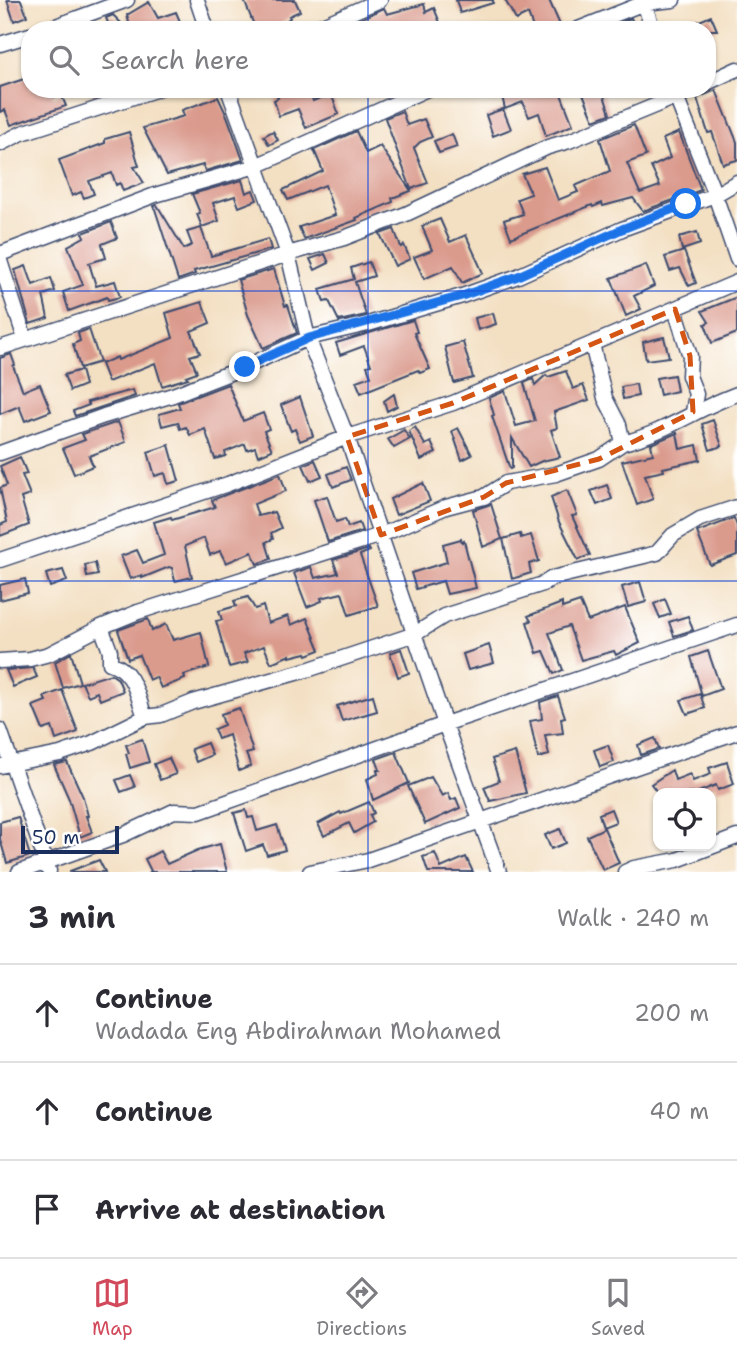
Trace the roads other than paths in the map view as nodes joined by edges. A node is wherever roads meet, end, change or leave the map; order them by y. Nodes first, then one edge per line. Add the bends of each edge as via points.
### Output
1 (127, 0) edge
2 (197, 0) edge
3 (380, 0) edge
4 (673, 0) edge
5 (643, 1) edge
6 (70, 21) edge
7 (204, 21) edge
8 (332, 21) edge
9 (597, 21) edge
10 (650, 21) edge
11 (21, 38) edge
12 (0, 44) edge
13 (737, 69) edge
14 (716, 79) edge
15 (130, 98) edge
16 (231, 98) edge
17 (407, 98) edge
18 (663, 98) edge
19 (676, 98) edge
20 (0, 144) edge
21 (256, 166) junction
22 (737, 182) edge
23 (715, 195) junction
24 (0, 254) edge
25 (288, 254) junction
26 (737, 259) edge
27 (0, 261) edge
28 (737, 282) edge
29 (675, 309) junction
30 (309, 338) junction
31 (25, 339) junction
32 (592, 344) junction
33 (0, 348) edge
34 (737, 394) edge
35 (693, 412) junction
36 (346, 437) junction
37 (623, 443) junction
38 (0, 453) edge
39 (737, 507) edge
40 (381, 535) junction
41 (0, 560) edge
42 (737, 625) edge
43 (101, 627) junction
44 (415, 634) junction
45 (0, 662) edge
46 (145, 717) junction
47 (445, 724) junction
48 (0, 730) edge
49 (737, 732) edge
50 (6, 764) edge
51 (480, 822) junction
52 (737, 836) edge
53 (48, 868) edge
54 (19, 872) edge
55 (310, 872) edge
56 (499, 872) edge
57 (625, 872) edge

1 - 6 street
2 - 7 street
3 - 8 street
4 - 5 street
5 - 9 street
5 - 10 street
11 - 12 street
13 - 14 street
15 - 20 street
16 - 21 street
17 - 21 street
18 - 25 street via 405,214
19 - 23 street
21 - 24 street via 155,195
21 - 25 street
22 - 23 street
23 - 26 street
23 - 30 street via 462,296
25 - 30 street
25 - 31 street
27 - 31 street
28 - 29 street
29 - 32 street
29 - 35 street via 690,356 689,376 696,394
30 - 36 street
30 - 38 street via 173,395
31 - 33 street
32 - 36 street via 453,403
32 - 37 street via 605,398
34 - 35 street
35 - 37 street
36 - 40 street
36 - 41 street via 228,484
37 - 40 street via 599,459 556,474 506,483 484,497 446,507
39 - 44 street via 700,519 673,535 657,553 552,578 444,616
40 - 43 street
40 - 44 street
42 - 47 street
43 - 45 street via 49,654
43 - 46 street via 110,663 128,674
44 - 46 street
44 - 47 street
46 - 50 street via 46,759
47 - 51 street
47 - 53 street via 199,812 174,811
48 - 50 street
49 - 51 street
50 - 53 street
51 - 55 street via 368,860
51 - 56 street
52 - 57 street via 677,860
53 - 54 street

